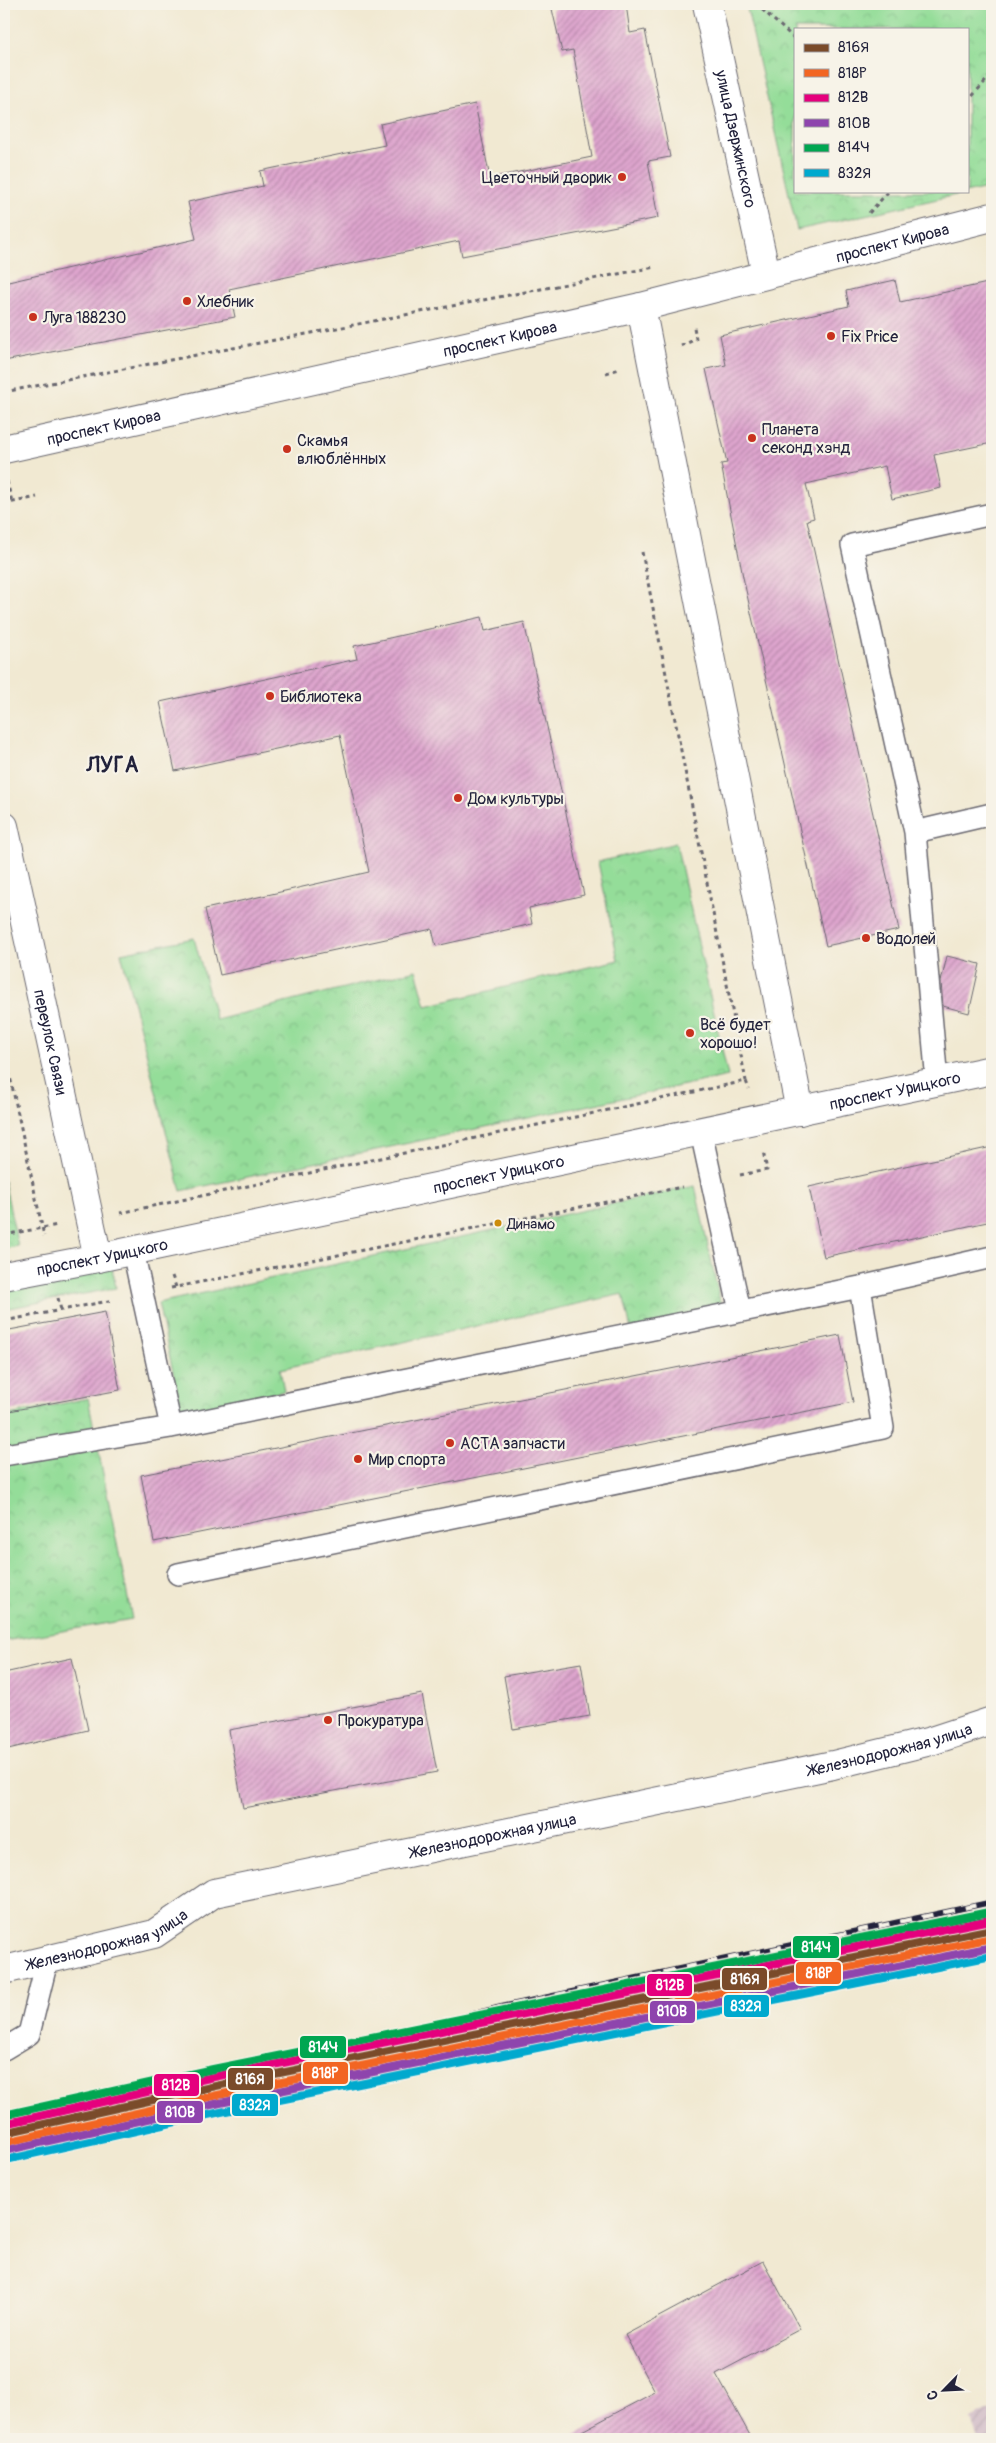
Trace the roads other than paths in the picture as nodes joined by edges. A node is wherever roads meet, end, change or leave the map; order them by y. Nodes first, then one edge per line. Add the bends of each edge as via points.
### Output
1 (707, 4) edge
2 (992, 217) edge
3 (766, 274) junction
4 (641, 307) junction
5 (4, 448) edge
6 (992, 514) edge
7 (992, 814) edge
8 (4, 826) edge
9 (915, 832) junction
10 (992, 1070) edge
11 (937, 1082) junction
12 (800, 1111) junction
13 (701, 1132) junction
14 (133, 1251) junction
15 (992, 1257) edge
16 (98, 1258) junction
17 (4, 1276) edge
18 (860, 1286) junction
19 (740, 1311) junction
20 (171, 1427) junction
21 (4, 1455) edge
22 (178, 1574) dead end
23 (992, 1721) edge
24 (47, 1961) junction
25 (4, 1970) edge
26 (4, 2050) edge

1 - 3 street, улица Дзержинского
2 - 3 street, проспект Кирова
3 - 4 street, проспект Кирова
4 - 5 street, проспект Кирова
4 - 12 street
6 - 9 lane via 852,545
7 - 9 lane
8 - 16 street, переулок Связи
9 - 11 lane
10 - 11 street, проспект Урицкого
11 - 12 street, проспект Урицкого
12 - 13 street, проспект Урицкого
13 - 14 street, проспект Урицкого
13 - 19 lane
14 - 16 street, проспект Урицкого
14 - 20 lane
15 - 18 lane
16 - 17 street, проспект Урицкого
18 - 19 lane
18 - 22 lane via 883,1428
19 - 20 lane
20 - 21 lane
23 - 24 street, Железнодорожная улица via 931,1741 833,1765 214,1893 154,1934
24 - 25 street, Железнодорожная улица
24 - 26 lane via 29,2034

